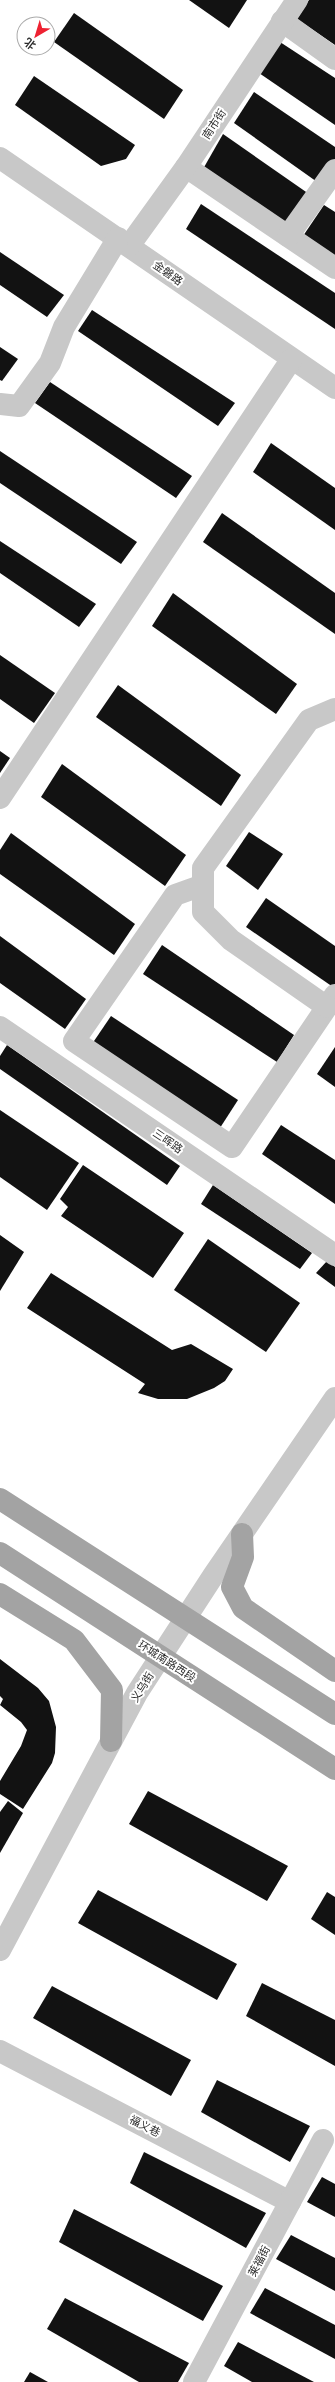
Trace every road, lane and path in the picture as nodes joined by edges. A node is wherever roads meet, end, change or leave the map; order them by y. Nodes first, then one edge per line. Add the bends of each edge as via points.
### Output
1 (297, 0) edge
2 (282, 21) junction
3 (335, 59) edge
4 (0, 158) edge
5 (186, 167) junction
6 (335, 170) edge
7 (288, 236) junction
8 (124, 242) junction
9 (335, 268) edge
10 (291, 360) junction
11 (335, 388) edge
12 (0, 404) edge
13 (335, 709) edge
14 (0, 798) edge
15 (203, 885) junction
16 (331, 1001) edge
17 (0, 1027) edge
18 (335, 1255) edge
19 (335, 1398) edge
20 (0, 1499) edge
21 (242, 1534) junction
22 (0, 1553) edge
23 (0, 1594) edge
24 (186, 1619) junction
25 (161, 1657) junction
26 (335, 1671) edge
27 (335, 1714) edge
28 (111, 1741) junction
29 (335, 1769) edge
30 (0, 1950) edge
31 (0, 2051) edge
32 (323, 2140) dead end
33 (290, 2202) junction
34 (194, 2382) edge

1 - 2 street, 南市街
2 - 3 street
2 - 5 street, 南市街
4 - 8 street, 金磐路
5 - 7 street
5 - 8 street, 南市街
6 - 7 street
7 - 9 street
8 - 10 street, 金磐路
8 - 12 street, 南市街 via 64,326 50,364 19,406
10 - 11 street, 金磐路
10 - 14 street
13 - 15 street via 309,720 203,868
15 - 16 street via 203,912 232,940
15 - 16 street via 175,895 74,1041 232,1147
17 - 18 street, 三晖路
19 - 21 street, 义乌街
20 - 24 main road
21 - 24 street, 义乌街
21 - 26 main road via 243,1557 232,1587 243,1608
22 - 25 main road, 环城南路西段
23 - 28 main road via 74,1640 112,1690
24 - 25 street, 义乌街
24 - 27 main road
25 - 28 street, 义乌街 via 137,1693
25 - 29 main road, 环城南路西段
28 - 30 street, 义乌街
31 - 33 street, 福义巷
32 - 33 street, 莱福街
33 - 34 street, 莱福街

